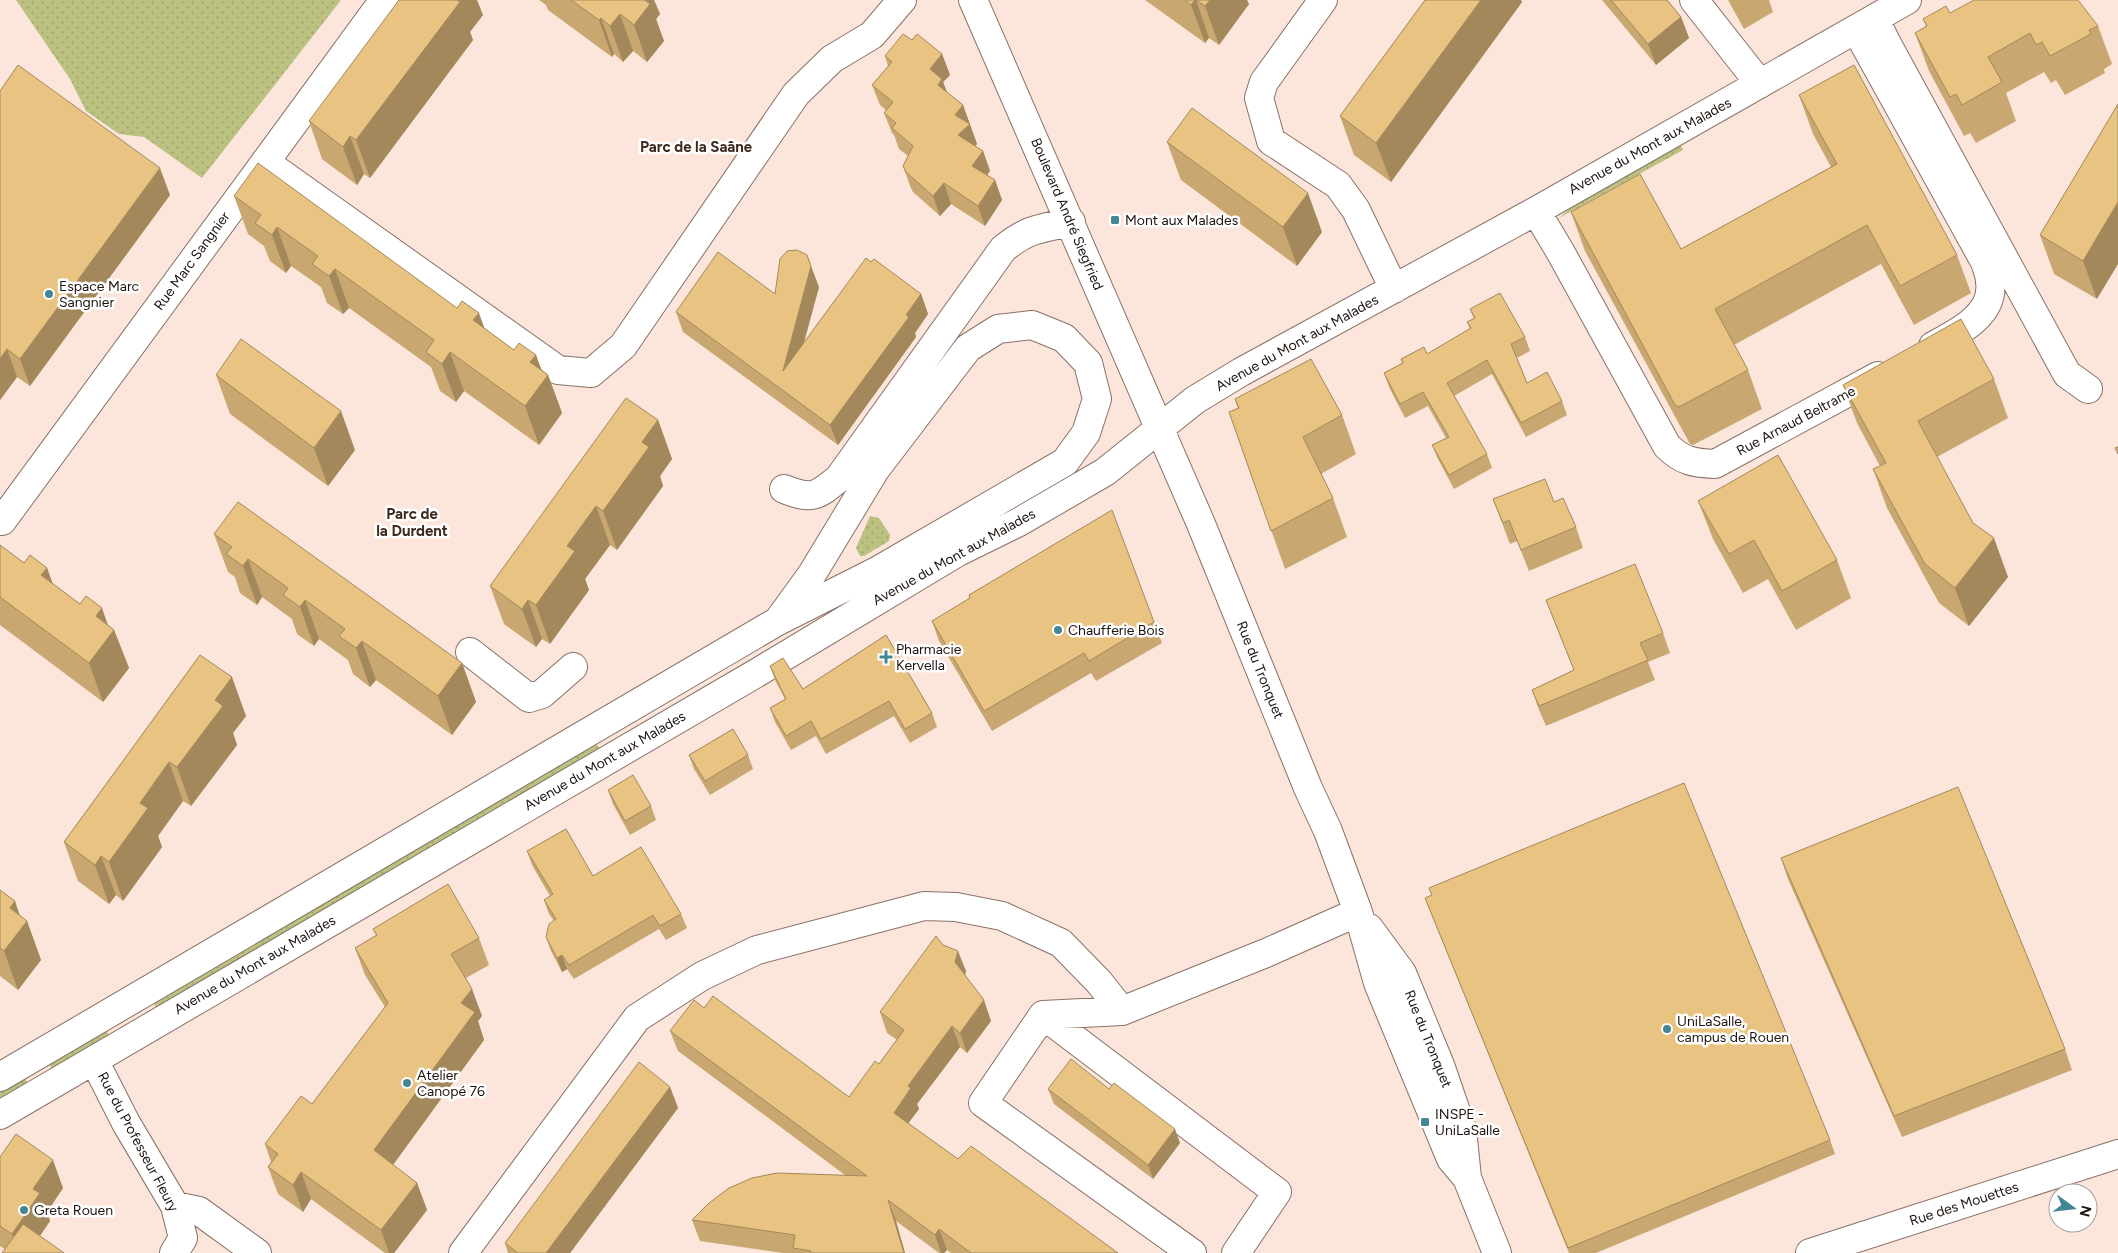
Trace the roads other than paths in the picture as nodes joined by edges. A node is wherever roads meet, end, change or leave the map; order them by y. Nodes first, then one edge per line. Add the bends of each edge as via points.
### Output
1 (384, 0) edge
2 (902, 0) edge
3 (973, 0) edge
4 (1323, 0) edge
5 (1694, 0) edge
6 (1907, 0) edge
7 (1866, 24) junction
8 (1760, 84) junction
9 (265, 162) junction
10 (1536, 211) junction
11 (1071, 222) junction
12 (1394, 290) junction
13 (2088, 389) dead end
14 (1159, 430) junction
15 (784, 488) dead end
16 (0, 520) edge
17 (778, 621) junction
18 (470, 652) dead end
19 (574, 667) dead end
20 (1358, 912) junction
21 (1122, 1011) junction
22 (1043, 1015) junction
23 (94, 1060) junction
24 (0, 1077) edge
25 (0, 1115) edge
26 (2118, 1154) edge
27 (175, 1206) junction
28 (174, 1253) edge
29 (257, 1253) edge
30 (463, 1253) edge
31 (1192, 1253) edge
32 (1236, 1253) edge
33 (1497, 1253) edge
34 (1810, 1253) edge

1 - 9 street, Rue Marc Sangnier
2 - 9 street via 872,35 832,59 796,94 623,346 591,373 558,370
3 - 11 street, Boulevard André Siegfried
4 - 12 street via 1264,82 1259,98 1264,120 1271,141 1338,185 1356,210
5 - 8 street
6 - 7 street, Avenue du Mont aux Malades
7 - 8 street, Avenue du Mont aux Malades
7 - 10 street, Rue Arnaud Beltrame via 1985,262 1991,283 1984,310 1962,330 1714,464 1693,463 1680,458 1667,446
7 - 13 street via 1886,42 2067,374
8 - 10 street, Avenue du Mont aux Malades
9 - 16 street, Rue Marc Sangnier
10 - 12 street, Avenue du Mont aux Malades
11 - 14 street, Boulevard André Siegfried
11 - 15 street via 1037,228 1019,236 1003,249 839,478 822,492 804,497
12 - 14 street, Avenue du Mont aux Malades via 1228,380 1195,400
14 - 20 street, Rue du Tronquet via 1328,831
14 - 23 street, Avenue du Mont aux Malades via 1105,472 1019,522 958,552
17 - 17 street via 812,574 875,470 968,348 998,329 1032,325 1064,338 1088,363 1097,399 1086,433 1065,462 877,571
17 - 24 street
18 - 19 street via 529,698 542,694
20 - 21 street
20 - 33 street, Rue du Tronquet via 1378,984 1451,1159 1467,1178
21 - 22 street
21 - 30 street via 1061,943 1002,916 956,907 924,906 757,950 702,976 637,1018
22 - 31 street via 983,1103
22 - 32 street via 1277,1192
23 - 25 street, Avenue du Mont aux Malades
23 - 27 street, Rue du Professeur Fleury via 126,1123
26 - 34 street, Rue des Mouettes
27 - 28 street, Rue du Professeur Fleury via 183,1238
27 - 29 street via 199,1212

